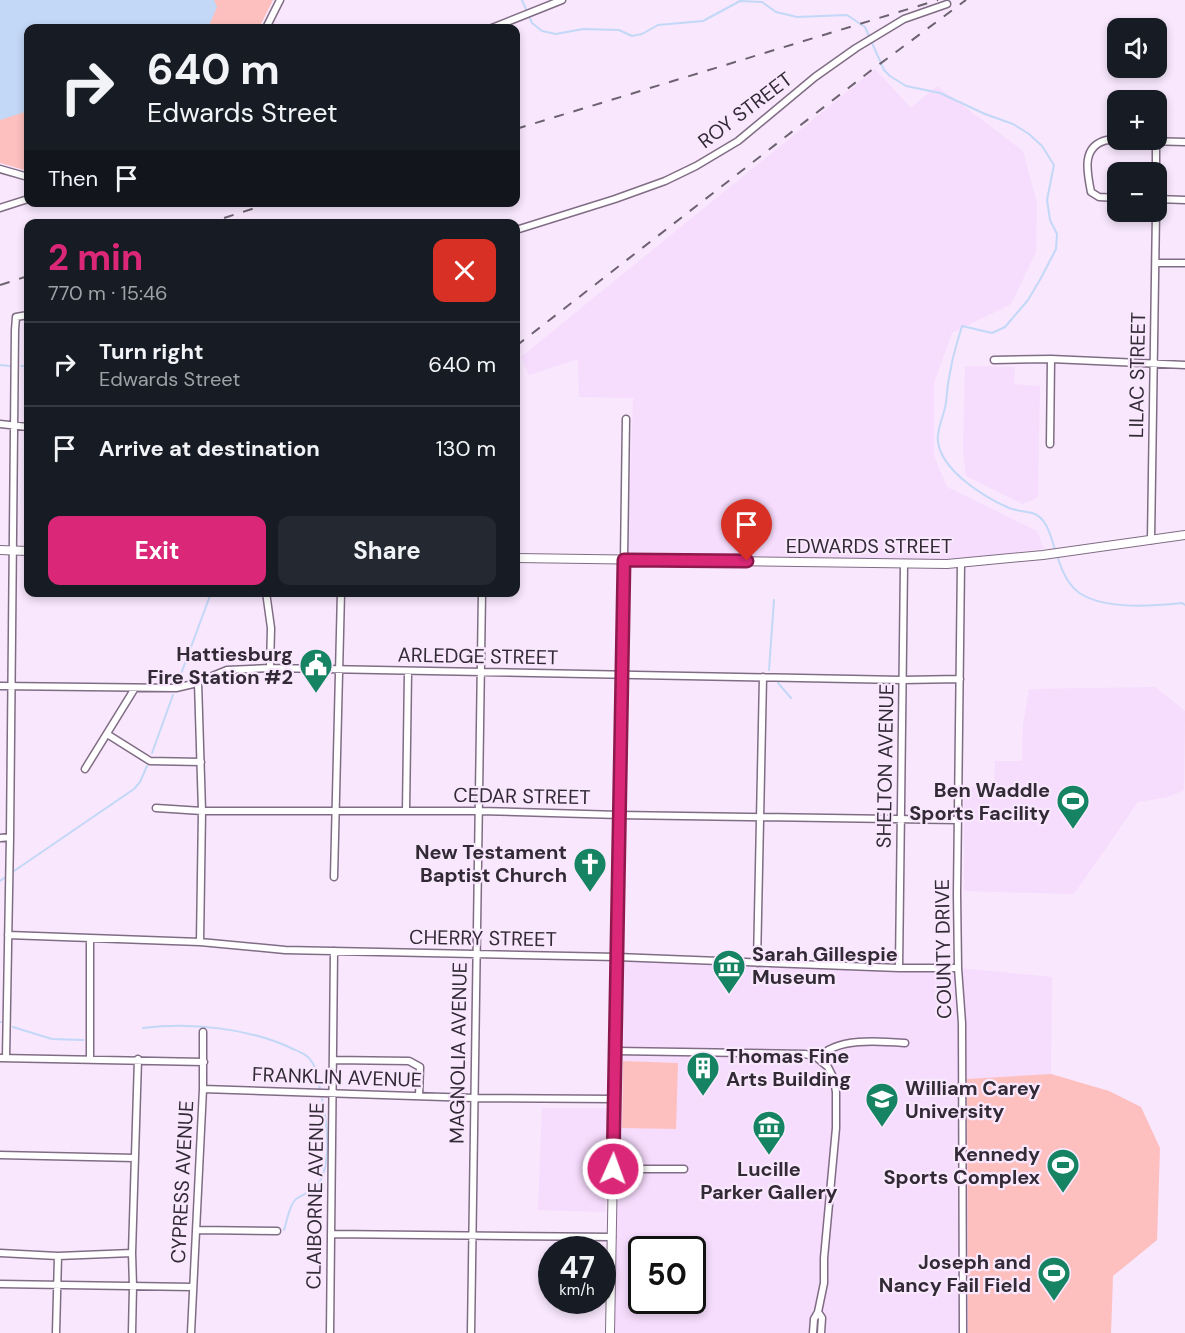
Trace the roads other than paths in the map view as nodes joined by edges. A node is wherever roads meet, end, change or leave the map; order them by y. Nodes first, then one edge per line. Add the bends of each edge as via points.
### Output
1 (280, 0) edge
2 (562, 0) edge
3 (947, 4) dead end
4 (268, 24) edge
5 (502, 24) edge
6 (1107, 140) edge
7 (1167, 142) edge
8 (1185, 142) edge
9 (0, 170) edge
10 (24, 176) edge
11 (1107, 197) edge
12 (1167, 199) edge
13 (24, 200) edge
14 (1185, 200) edge
15 (0, 208) edge
16 (1156, 222) edge
17 (520, 229) edge
18 (1156, 263) junction
19 (1185, 263) edge
20 (24, 316) edge
21 (1051, 359) junction
22 (994, 360) dead end
23 (1154, 363) junction
24 (1185, 364) edge
25 (626, 419) dead end
26 (0, 424) edge
27 (13, 425) junction
28 (24, 426) edge
29 (1050, 444) dead end
30 (1185, 536) edge
31 (1152, 540) junction
32 (0, 550) edge
33 (12, 550) junction
34 (24, 551) edge
35 (520, 558) edge
36 (624, 560) junction
37 (961, 563) junction
38 (904, 564) junction
39 (267, 597) edge
40 (341, 597) edge
41 (482, 597) edge
42 (270, 668) junction
43 (339, 670) junction
44 (408, 672) junction
45 (481, 673) junction
46 (621, 675) junction
47 (762, 676) junction
48 (960, 679) junction
49 (902, 680) junction
50 (198, 682) junction
51 (0, 686) edge
52 (10, 686) junction
53 (135, 688) junction
54 (107, 734) junction
55 (201, 762) junction
56 (85, 769) dead end
57 (156, 808) dead end
58 (202, 811) junction
59 (335, 811) junction
60 (406, 811) junction
61 (480, 811) junction
62 (619, 815) junction
63 (759, 816) junction
64 (900, 818) junction
65 (958, 820) junction
66 (10, 837) junction
67 (0, 838) edge
68 (334, 877) dead end
69 (8, 935) junction
70 (90, 939) junction
71 (200, 942) junction
72 (334, 951) junction
73 (476, 955) junction
74 (617, 957) junction
75 (757, 963) junction
76 (898, 968) junction
77 (958, 968) junction
78 (203, 1032) dead end
79 (905, 1042) dead end
80 (615, 1051) junction
81 (3, 1058) edge
82 (819, 1058) junction
83 (90, 1059) junction
84 (138, 1059) junction
85 (333, 1060) junction
86 (204, 1062) junction
87 (203, 1089) junction
88 (333, 1094) junction
89 (419, 1096) junction
90 (474, 1098) junction
91 (615, 1099) junction
92 (0, 1155) edge
93 (135, 1158) junction
94 (613, 1169) junction
95 (684, 1169) dead end
96 (198, 1230) junction
97 (277, 1231) dead end
98 (332, 1234) junction
99 (473, 1236) junction
100 (538, 1236) edge
101 (612, 1236) edge
102 (0, 1253) edge
103 (132, 1253) junction
104 (58, 1256) junction
105 (0, 1284) edge
106 (57, 1285) junction
107 (133, 1286) junction
108 (193, 1287) junction
109 (818, 1312) junction
110 (610, 1314) edge
111 (56, 1333) edge
112 (132, 1333) edge
113 (191, 1333) edge
114 (330, 1333) edge
115 (471, 1333) edge
116 (610, 1333) edge
117 (813, 1333) edge
118 (821, 1333) edge
119 (963, 1333) edge

1 - 4 street
2 - 5 street
3 - 17 street, ROY STREET via 910,16 856,48 738,141 696,166 615,199
6 - 11 street via 1092,147 1088,176 1091,192
7 - 8 street
9 - 10 street
12 - 14 street
13 - 15 street
16 - 18 street, LILAC STREET
18 - 19 street
18 - 23 street, LILAC STREET
20 - 27 street via 16,317
21 - 22 street
21 - 23 street
21 - 29 street
23 - 24 street
23 - 31 street, LILAC STREET
25 - 36 street
26 - 27 street
27 - 28 street
27 - 33 street
30 - 31 main road, EDWARDS STREET
31 - 37 main road, EDWARDS STREET
32 - 33 main road
33 - 34 main road
33 - 52 street
35 - 36 main road, EDWARDS STREET
36 - 38 main road, EDWARDS STREET
36 - 46 main road
37 - 38 main road, EDWARDS STREET
37 - 48 street, COUNTY DRIVE
38 - 49 street, SHELTON AVENUE
39 - 42 street via 271,622
40 - 43 street
41 - 45 street, MAGNOLIA AVENUE
42 - 43 street, ARLEDGE STREET
42 - 50 street, ARLEDGE STREET via 227,670
43 - 44 street, ARLEDGE STREET
43 - 59 street
44 - 45 street, ARLEDGE STREET
44 - 60 street
45 - 46 street, ARLEDGE STREET
45 - 61 street, MAGNOLIA AVENUE
46 - 47 street, ARLEDGE STREET
46 - 62 main road
47 - 49 street, ARLEDGE STREET
47 - 63 street
48 - 49 street, ARLEDGE STREET
48 - 65 street, COUNTY DRIVE
49 - 64 street, SHELTON AVENUE
50 - 53 street, ARLEDGE STREET via 176,688
50 - 55 street
51 - 52 street, ARLEDGE STREET
52 - 53 street, ARLEDGE STREET
52 - 66 street
53 - 54 street
54 - 55 street via 150,761
54 - 56 street
55 - 58 street
57 - 58 street, CEDAR STREET
58 - 59 street, CEDAR STREET
58 - 71 street
59 - 60 street, CEDAR STREET
59 - 68 street
60 - 61 street, CEDAR STREET
61 - 62 street, CEDAR STREET
61 - 73 street, MAGNOLIA AVENUE
62 - 63 street, CEDAR STREET
62 - 74 main road
63 - 64 street, CEDAR STREET
63 - 75 street
64 - 65 street, CEDAR STREET
64 - 76 street, SHELTON AVENUE
65 - 77 street, COUNTY DRIVE
66 - 67 street
66 - 69 street
69 - 70 street, CHERRY STREET
69 - 81 street
70 - 71 street, CHERRY STREET
70 - 83 street
71 - 72 street, CHERRY STREET
72 - 73 street, CHERRY STREET
72 - 85 street, CLAIBORNE AVENUE
73 - 74 street, CHERRY STREET
73 - 90 street, MAGNOLIA AVENUE
74 - 75 street, CHERRY STREET
74 - 80 main road
75 - 76 street, CHERRY STREET
76 - 77 street, CHERRY STREET
77 - 119 street, COUNTY DRIVE via 962,1023
78 - 86 street, CYPRESS AVENUE
79 - 82 street via 849,1043
80 - 82 street via 805,1053
80 - 91 main road
81 - 83 street
82 - 109 street via 834,1079 836,1108 824,1283
83 - 84 street
84 - 86 street
84 - 93 street
85 - 88 street, CLAIBORNE AVENUE
85 - 89 street via 415,1063 420,1067
86 - 87 street, CYPRESS AVENUE
87 - 88 street, FRANKLIN AVENUE
87 - 96 street, CYPRESS AVENUE
88 - 89 street, FRANKLIN AVENUE
88 - 98 street, CLAIBORNE AVENUE
89 - 90 street, FRANKLIN AVENUE
90 - 91 street, FRANKLIN AVENUE
90 - 99 street, MAGNOLIA AVENUE
91 - 94 main road
92 - 93 street
93 - 103 street
94 - 95 street
94 - 101 main road
96 - 97 street
96 - 108 street, CYPRESS AVENUE
98 - 99 street
98 - 114 street, CLAIBORNE AVENUE
99 - 100 street
99 - 115 street, MAGNOLIA AVENUE
102 - 104 street
103 - 104 street
103 - 107 street
104 - 106 street
105 - 106 street
106 - 107 street
106 - 111 street
107 - 108 street
107 - 112 street
108 - 113 street, CYPRESS AVENUE
109 - 117 street
109 - 118 street via 822,1318
110 - 116 main road

